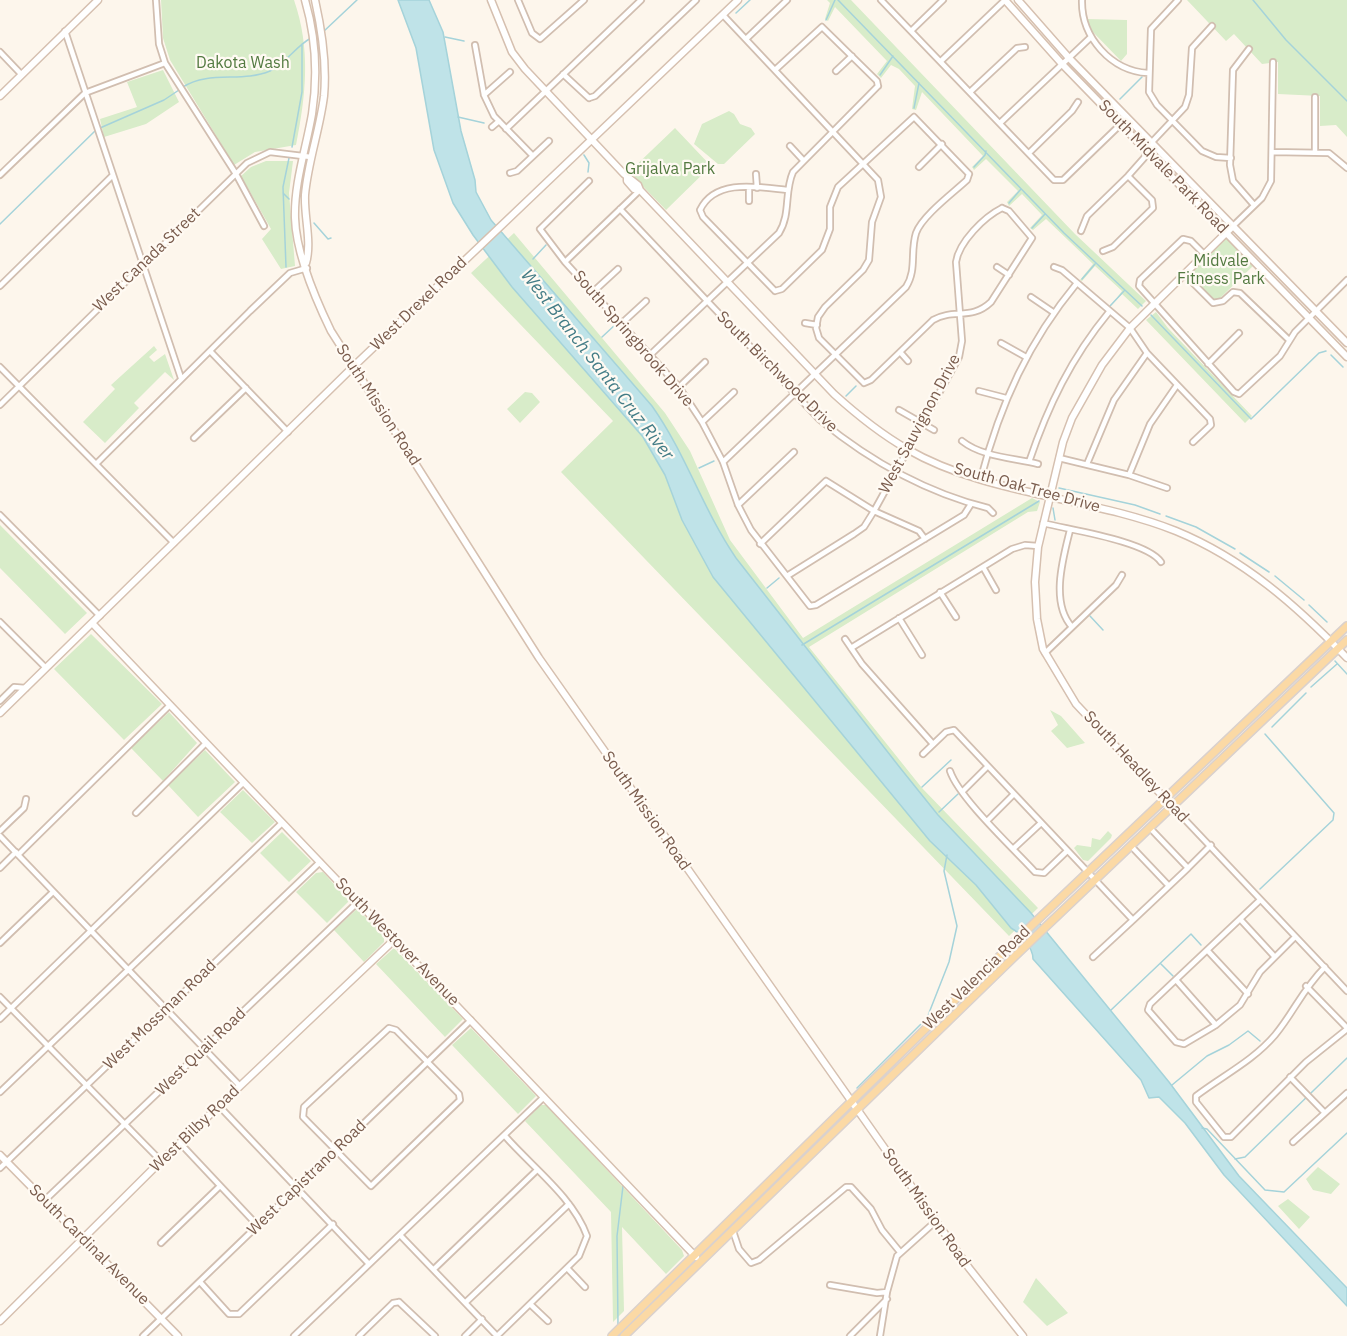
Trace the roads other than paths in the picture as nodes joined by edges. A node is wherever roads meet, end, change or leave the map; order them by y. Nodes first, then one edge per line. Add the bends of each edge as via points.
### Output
1 (98, 0) edge
2 (156, 0) edge
3 (305, 0) edge
4 (491, 0) edge
5 (518, 0) edge
6 (584, 0) edge
7 (641, 0) edge
8 (696, 0) edge
9 (738, 0) edge
10 (787, 0) edge
11 (882, 0) edge
12 (943, 0) edge
13 (1005, 0) edge
14 (1018, 0) edge
15 (1082, 0) edge
16 (1178, 0) edge
17 (316, 1) edge
18 (723, 15) junction
19 (1212, 26) dead end
20 (65, 31) junction
21 (910, 31) junction
22 (1091, 37) junction
23 (746, 39) junction
24 (475, 45) dead end
25 (1025, 47) dead end
26 (1249, 49) dead end
27 (0, 52) edge
28 (852, 56) junction
29 (941, 61) junction
30 (1065, 61) junction
31 (1273, 62) dead end
32 (165, 63) junction
33 (775, 70) junction
34 (836, 71) dead end
35 (510, 72) dead end
36 (1148, 73) junction
37 (21, 74) junction
38 (563, 74) junction
39 (545, 92) junction
40 (970, 92) junction
41 (85, 93) junction
42 (484, 95) junction
43 (0, 96) edge
44 (1315, 97) dead end
45 (1078, 102) dead end
46 (499, 121) junction
47 (1173, 121) junction
48 (1000, 123) junction
49 (1121, 124) junction
50 (492, 127) dead end
51 (506, 129) junction
52 (835, 131) junction
53 (591, 140) junction
54 (549, 141) dead end
55 (942, 144) junction
56 (789, 146) dead end
57 (1149, 146) junction
58 (1272, 152) junction
59 (1315, 152) junction
60 (1029, 153) junction
61 (303, 156) junction
62 (532, 156) junction
63 (311, 157) junction
64 (1231, 158) junction
65 (803, 160) junction
66 (864, 162) junction
67 (919, 167) dead end
68 (1347, 168) edge
69 (510, 173) dead end
70 (236, 174) junction
71 (756, 174) dead end
72 (0, 175) edge
73 (112, 176) junction
74 (1128, 176) junction
75 (589, 181) dead end
76 (748, 188) junction
77 (757, 188) junction
78 (640, 190) junction
79 (787, 190) junction
80 (881, 196) junction
81 (888, 197) dead end
82 (749, 201) dead end
83 (1254, 205) junction
84 (620, 209) junction
85 (264, 226) dead end
86 (1233, 226) junction
87 (1080, 231) dead end
88 (1226, 232) junction
89 (1103, 250) dead end
90 (1204, 254) junction
91 (144, 262) junction
92 (565, 262) junction
93 (747, 263) junction
94 (306, 266) junction
95 (998, 267) dead end
96 (1054, 267) dead end
97 (618, 269) dead end
98 (1184, 274) junction
99 (1009, 275) junction
100 (1347, 280) edge
101 (727, 283) junction
102 (1077, 283) junction
103 (0, 286) edge
104 (593, 292) junction
105 (1031, 297) dead end
106 (646, 301) dead end
107 (708, 302) junction
108 (1154, 304) junction
109 (1053, 312) junction
110 (1109, 312) junction
111 (960, 314) junction
112 (1312, 314) junction
113 (805, 323) dead end
114 (621, 324) junction
115 (817, 325) junction
116 (1130, 328) junction
117 (1239, 333) dead end
118 (1289, 340) junction
119 (1002, 343) dead end
120 (1347, 343) edge
121 (210, 351) junction
122 (900, 352) junction
123 (1147, 353) junction
124 (834, 355) junction
125 (650, 356) junction
126 (1026, 357) junction
127 (1347, 357) edge
128 (908, 361) dead end
129 (705, 362) dead end
130 (1208, 364) junction
131 (354, 366) junction
132 (0, 367) edge
133 (814, 375) junction
134 (182, 378) junction
135 (1177, 385) junction
136 (19, 386) junction
137 (679, 387) junction
138 (246, 388) junction
139 (979, 391) dead end
140 (734, 392) dead end
141 (795, 394) junction
142 (1006, 398) junction
143 (0, 405) edge
144 (899, 410) dead end
145 (702, 422) junction
146 (922, 423) junction
147 (934, 430) dead end
148 (288, 432) junction
149 (194, 438) dead end
150 (962, 441) dead end
151 (1193, 442) dead end
152 (906, 449) junction
153 (794, 453) dead end
154 (987, 453) junction
155 (1059, 458) junction
156 (723, 462) junction
157 (1029, 462) junction
158 (96, 464) junction
159 (1038, 464) dead end
160 (1087, 464) junction
161 (894, 472) junction
162 (1129, 475) junction
163 (981, 478) junction
164 (1167, 488) dead end
165 (1050, 496) junction
166 (971, 504) junction
167 (738, 505) junction
168 (874, 511) junction
169 (993, 513) dead end
170 (0, 515) edge
171 (1043, 523) junction
172 (1070, 530) junction
173 (925, 539) junction
174 (174, 543) junction
175 (760, 543) junction
176 (1038, 546) junction
177 (1161, 562) dead end
178 (982, 567) junction
179 (1122, 574) dead end
180 (787, 576) junction
181 (996, 590) dead end
182 (940, 592) junction
183 (99, 616) junction
184 (956, 617) dead end
185 (899, 618) junction
186 (92, 623) junction
187 (1, 626) edge
188 (1347, 626) edge
189 (1072, 627) junction
190 (845, 639) dead end
191 (1347, 640) edge
192 (1331, 641) junction
193 (850, 648) junction
194 (1338, 648) junction
195 (1045, 653) junction
196 (922, 655) dead end
197 (1347, 658) edge
198 (46, 669) junction
199 (26, 688) junction
200 (0, 701) edge
201 (170, 705) junction
202 (1256, 712) junction
203 (0, 713) edge
204 (1263, 720) junction
205 (206, 742) junction
206 (933, 744) junction
207 (923, 754) dead end
208 (988, 766) junction
209 (950, 771) dead end
210 (243, 783) junction
211 (963, 791) junction
212 (1014, 794) junction
213 (1165, 798) junction
214 (26, 799) dead end
215 (1173, 807) junction
216 (136, 813) dead end
217 (987, 821) junction
218 (282, 822) junction
219 (1041, 823) junction
220 (1150, 828) junction
221 (0, 831) edge
222 (0, 836) edge
223 (1211, 845) junction
224 (1131, 846) junction
225 (1013, 849) junction
226 (1067, 851) junction
227 (17, 854) junction
228 (320, 862) junction
229 (0, 868) edge
230 (1188, 868) junction
231 (1088, 872) junction
232 (1094, 880) junction
233 (1169, 886) junction
234 (53, 892) junction
235 (1260, 900) junction
236 (358, 902) junction
237 (1240, 919) junction
238 (1133, 920) junction
239 (91, 932) junction
240 (1295, 937) junction
241 (394, 940) junction
242 (0, 943) edge
243 (1207, 950) junction
244 (1274, 956) junction
245 (1093, 957) dead end
246 (1325, 967) junction
247 (126, 970) junction
248 (1176, 980) junction
249 (1306, 986) junction
250 (1347, 991) edge
251 (1248, 994) junction
252 (0, 997) edge
253 (11, 1008) junction
254 (165, 1010) junction
255 (0, 1019) edge
256 (471, 1020) junction
257 (1216, 1025) junction
258 (1347, 1028) edge
259 (48, 1046) junction
260 (203, 1049) junction
261 (427, 1062) junction
262 (1290, 1077) junction
263 (87, 1086) junction
264 (240, 1086) junction
265 (0, 1092) edge
266 (1347, 1093) edge
267 (544, 1097) junction
268 (852, 1101) junction
269 (219, 1106) junction
270 (858, 1109) junction
271 (1325, 1113) junction
272 (124, 1125) junction
273 (505, 1136) junction
274 (1293, 1142) dead end
275 (180, 1143) junction
276 (335, 1151) junction
277 (0, 1155) edge
278 (161, 1161) junction
279 (6, 1162) junction
280 (0, 1168) edge
281 (536, 1171) junction
282 (220, 1186) junction
283 (296, 1187) junction
284 (44, 1201) junction
285 (569, 1204) junction
286 (936, 1221) junction
287 (333, 1224) junction
288 (258, 1226) junction
289 (733, 1231) junction
290 (400, 1235) junction
291 (83, 1239) junction
292 (161, 1243) dead end
293 (900, 1252) junction
294 (695, 1255) junction
295 (701, 1262) junction
296 (369, 1264) junction
297 (567, 1268) junction
298 (434, 1269) junction
299 (200, 1282) junction
300 (830, 1285) dead end
301 (585, 1287) dead end
302 (887, 1292) junction
303 (399, 1295) dead end
304 (887, 1299) junction
305 (399, 1302) junction
306 (466, 1302) junction
307 (530, 1304) junction
308 (161, 1317) junction
309 (482, 1319) junction
310 (0, 1321) edge
311 (548, 1321) dead end
312 (625, 1335) edge
313 (144, 1336) edge
314 (178, 1336) edge
315 (294, 1336) edge
316 (359, 1336) edge
317 (435, 1336) edge
318 (465, 1336) edge
319 (497, 1336) edge
320 (612, 1336) edge
321 (850, 1336) edge
322 (880, 1336) edge
323 (1023, 1336) edge

1 - 20 street
2 - 32 street via 159,44
3 - 61 street, South Mission Road via 315,44 314,94
4 - 39 street, South Oak Tree Drive via 512,52
5 - 6 street via 539,40
7 - 38 street
8 - 38 street via 589,100
9 - 18 street, West Drexel Road
10 - 23 street
11 - 21 street
12 - 21 street
13 - 29 street
13 - 30 street, South Midvale Park Road
14 - 30 street, South Midvale Park Road
15 - 22 street via 1084,26
16 - 36 street via 1151,29
17 - 63 street, South Mission Road via 324,95
18 - 23 street
18 - 53 street, West Drexel Road
19 - 47 street via 1192,48 1188,101
20 - 37 street
20 - 41 street
21 - 29 street
22 - 30 street
22 - 36 street via 1122,67
23 - 33 street
24 - 42 street
25 - 40 street via 1017,48
26 - 64 street via 1233,70
27 - 37 street
28 - 33 street via 822,25
28 - 34 street
28 - 52 street via 879,86
29 - 40 street
30 - 48 street
30 - 49 street, South Midvale Park Road
30 - 57 street, South Midvale Park Road
31 - 58 street
32 - 41 street
32 - 70 street
33 - 52 street
35 - 42 street
36 - 47 street via 1149,92
37 - 43 street
38 - 39 street
39 - 51 street
39 - 53 street, South Oak Tree Drive
40 - 48 street
41 - 72 street
41 - 73 street
42 - 46 street
44 - 59 street
45 - 60 street
46 - 50 street
46 - 51 street
47 - 57 street
47 - 64 street via 1202,151
48 - 60 street
49 - 57 street, South Midvale Park Road
49 - 60 street via 1063,180 1058,181
51 - 62 street
52 - 65 street
52 - 66 street
53 - 78 street, South Oak Tree Drive via 634,189
53 - 131 street, West Drexel Road
54 - 62 street
55 - 66 street via 914,115
55 - 67 street
55 - 124 street via 971,175 919,226 913,274 906,287
56 - 65 street
57 - 74 street
57 - 86 street, South Midvale Park Road
57 - 88 street, South Midvale Park Road
58 - 59 street
58 - 83 street via 1269,187
59 - 68 street via 1329,153
61 - 63 street, West Canada Street
61 - 70 street, West Canada Street via 270,153 247,163
61 - 94 street, South Mission Road via 295,219 300,257
62 - 69 street
63 - 94 street, South Mission Road via 305,200 309,253
64 - 83 street via 1233,181
65 - 79 street via 793,172
66 - 80 street via 878,180
66 - 93 street via 833,194 828,240 822,250 782,289 775,292
70 - 85 street
70 - 91 street, West Canada Street
71 - 77 street
73 - 91 street
73 - 103 street
74 - 87 street via 1087,216
74 - 89 street via 1152,200 1153,208 1113,247
75 - 92 street, South Springbrook Drive via 538,228
76 - 77 street
76 - 82 street
76 - 93 street via 723,190 699,210
77 - 79 street
78 - 84 street
78 - 101 street, South Oak Tree Drive
79 - 93 street via 784,225
80 - 81 street
80 - 115 street via 873,218 871,254 866,266 825,307
83 - 86 street
84 - 92 street
84 - 107 street, South Birchwood Drive
86 - 88 street, South Headley Road
86 - 112 street, South Midvale Park Road
88 - 90 street, South Headley Road
88 - 112 street, South Midvale Park Road
90 - 98 street, South Headley Road
90 - 108 street via 1183,239 1143,276 1139,286
91 - 134 street
91 - 136 street, West Canada Street
92 - 104 street, South Springbrook Drive
93 - 101 street
94 - 121 street via 290,273
94 - 131 street, South Mission Road via 322,311
95 - 99 street
96 - 102 street
97 - 104 street
98 - 108 street, South Headley Road
98 - 118 street via 1214,303 1233,292 1240,293
99 - 111 street via 982,311
99 - 111 street, West Sauvignon Drive via 1034,238 1002,206 958,251
100 - 112 street
101 - 107 street
101 - 133 street, South Oak Tree Drive
102 - 109 street
102 - 110 street
104 - 114 street, South Springbrook Drive
105 - 109 street
106 - 114 street
107 - 125 street
107 - 141 street, South Birchwood Drive
108 - 116 street, South Headley Road
108 - 130 street
109 - 126 street
110 - 116 street
110 - 157 street via 1066,371
111 - 122 street via 933,320
111 - 146 street, West Sauvignon Drive via 959,357
112 - 118 street
112 - 120 street, South Midvale Park Road
112 - 127 street, South Midvale Park Road
113 - 115 street
114 - 125 street, South Springbrook Drive
115 - 124 street via 819,338
116 - 123 street
116 - 155 street, South Headley Road via 1102,365 1072,418
117 - 130 street
118 - 130 street via 1280,356 1239,394
119 - 126 street
121 - 134 street
121 - 138 street
122 - 124 street via 864,384
122 - 128 street
123 - 135 street
123 - 160 street via 1114,400
124 - 133 street
125 - 137 street, South Springbrook Drive
126 - 142 street
129 - 137 street
131 - 148 street, West Drexel Road
131 - 268 street, South Mission Road via 539,658
132 - 136 street
133 - 141 street
133 - 152 street, South Oak Tree Drive via 856,414
134 - 158 street
135 - 151 street via 1210,419 1211,425
135 - 162 street via 1150,424
136 - 143 street, West Canada Street
136 - 158 street
137 - 145 street, South Springbrook Drive
138 - 148 street
138 - 149 street
139 - 142 street
140 - 145 street
141 - 156 street
141 - 161 street, South Birchwood Drive via 838,435
142 - 154 street
144 - 146 street
145 - 156 street, South Springbrook Drive
146 - 147 street
146 - 152 street, West Sauvignon Drive
148 - 174 street, West Drexel Road
150 - 154 street
152 - 161 street, West Sauvignon Drive
152 - 163 street, South Oak Tree Drive
153 - 167 street
154 - 157 street
154 - 163 street
155 - 160 street
155 - 165 street, South Headley Road
156 - 167 street, South Springbrook Drive
157 - 159 street
158 - 174 street
160 - 162 street
161 - 166 street, South Birchwood Drive
161 - 168 street, West Sauvignon Drive
162 - 164 street
163 - 165 street, South Oak Tree Drive
165 - 171 street, South Headley Road
165 - 192 street, South Oak Tree Drive via 1115,510 1201,543 1266,583
166 - 169 street, South Birchwood Drive
166 - 173 street via 967,513
167 - 175 street, South Springbrook Drive
168 - 173 street via 919,531
168 - 175 street via 826,480
168 - 180 street, West Sauvignon Drive via 864,527
170 - 183 street
171 - 172 street
171 - 176 street, South Headley Road
172 - 177 street via 1139,547
172 - 189 street via 1061,582 1064,616
173 - 180 street, South Springbrook Drive via 811,606
174 - 183 street, West Drexel Road
175 - 180 street, South Springbrook Drive
176 - 178 street via 1018,546
176 - 195 street, South Headley Road via 1037,619
178 - 181 street
178 - 182 street
179 - 189 street via 1116,585
182 - 184 street
182 - 185 street
183 - 186 street, West Drexel Road
185 - 193 street
185 - 196 street
186 - 198 street, West Drexel Road
186 - 201 street, South Westover Avenue
187 - 198 street
188 - 192 main road, West Valencia Road
189 - 195 street
190 - 193 street
191 - 194 main road, West Valencia Road
192 - 194 street, South Oak Tree Drive
192 - 202 main road, West Valencia Road
193 - 206 street
194 - 197 street, South Oak Tree Drive
194 - 204 main road, West Valencia Road
195 - 213 street, South Headley Road via 1076,704
198 - 199 street, West Drexel Road
199 - 200 street, West Drexel Road via 14,687
199 - 203 street, West Drexel Road
201 - 205 street, South Westover Avenue
201 - 227 street
202 - 204 main road
202 - 213 main road, West Valencia Road
204 - 215 main road, West Valencia Road
205 - 210 street, South Westover Avenue
205 - 216 street
206 - 207 street
206 - 208 street via 950,730 955,731
208 - 211 street
208 - 212 street
209 - 211 street
210 - 218 street, South Westover Avenue
210 - 239 street
211 - 217 street
212 - 217 street
212 - 219 street
213 - 215 street, South Headley Road
213 - 231 main road, West Valencia Road
214 - 221 street via 24,808
215 - 220 main road, West Valencia Road
215 - 223 street, South Headley Road
217 - 225 street
218 - 228 street, South Westover Avenue
218 - 247 street
219 - 225 street
219 - 226 street
220 - 224 main road, West Valencia Road
220 - 230 street
222 - 227 street
223 - 230 street
223 - 235 street, South Headley Road
224 - 232 main road, West Valencia Road
224 - 233 street
225 - 226 street via 1040,875
226 - 231 street
227 - 229 street
227 - 234 street
228 - 236 street, South Westover Avenue
228 - 254 street, West Mossman Road
230 - 233 street
231 - 232 street
231 - 268 main road, West Valencia Road
232 - 238 street
232 - 270 main road, West Valencia Road
233 - 238 street
234 - 239 street
234 - 242 street
235 - 237 street
235 - 240 street, South Headley Road
236 - 241 street, South Westover Avenue
236 - 260 street, West Quail Road
237 - 243 street
237 - 244 street
238 - 245 street
239 - 247 street
239 - 253 street
240 - 244 street
240 - 246 street, South Headley Road
241 - 256 street, South Westover Avenue
241 - 264 street, West Bilby Road
243 - 248 street
243 - 251 street
244 - 251 street
246 - 249 street
246 - 250 street, South Headley Road
247 - 254 street
247 - 259 street
248 - 257 street
248 - 257 street via 1148,1010 1176,1042 1182,1044
249 - 258 street
249 - 262 street via 1274,1036 1239,1068 1195,1099 1224,1137 1236,1134
251 - 257 street
252 - 253 street
253 - 255 street
253 - 259 street
254 - 260 street
254 - 263 street, West Mossman Road
256 - 261 street, West Capistrano Road
256 - 267 street, South Westover Avenue
258 - 262 street
259 - 263 street
259 - 265 street
260 - 264 street
260 - 272 street, West Quail Road
261 - 276 street, West Capistrano Road
261 - 276 street via 391,1026 304,1107 299,1113
261 - 276 street via 459,1094 463,1100 458,1105 371,1188
262 - 271 street
263 - 272 street
263 - 279 street, West Mossman Road
264 - 269 street, West Bilby Road
266 - 271 street
267 - 273 street
267 - 294 street, South Westover Avenue
268 - 270 street, South Mission Road
268 - 294 main road, West Valencia Road
269 - 275 street, West Bilby Road
269 - 283 street
270 - 286 street, South Mission Road
270 - 289 main road, West Valencia Road
271 - 274 street
272 - 278 street
272 - 284 street, West Quail Road
273 - 281 street
273 - 290 street
275 - 278 street, West Bilby Road
275 - 282 street
276 - 283 street, West Capistrano Road
277 - 279 street, South Cardinal Avenue
278 - 291 street, West Bilby Road
279 - 280 street, West Mossman Road
279 - 284 street, South Cardinal Avenue
281 - 285 street
281 - 298 street
282 - 288 street
282 - 292 street
283 - 287 street
283 - 288 street, West Capistrano Road
284 - 291 street, South Cardinal Avenue
285 - 297 street via 587,1236 582,1251
285 - 306 street
286 - 293 street
286 - 323 street, South Mission Road
287 - 296 street
287 - 299 street via 245,1311 229,1314
288 - 299 street, West Capistrano Road
289 - 293 street via 751,1263 851,1187
289 - 295 main road, West Valencia Road
290 - 296 street
290 - 298 street
291 - 308 street, South Cardinal Avenue
291 - 310 street, West Bilby Road
293 - 302 street
294 - 295 street, South Westover Avenue
294 - 320 main road, West Valencia Road
295 - 312 main road, West Valencia Road
296 - 315 street
297 - 301 street
297 - 307 street
298 - 306 street
299 - 308 street, West Capistrano Road
300 - 302 street
302 - 304 street
303 - 305 street
304 - 321 street
304 - 322 street
305 - 316 street via 393,1303
305 - 317 street
306 - 309 street
307 - 311 street
307 - 319 street
308 - 313 street, West Capistrano Road
308 - 314 street, South Cardinal Avenue
309 - 318 street
309 - 319 street

